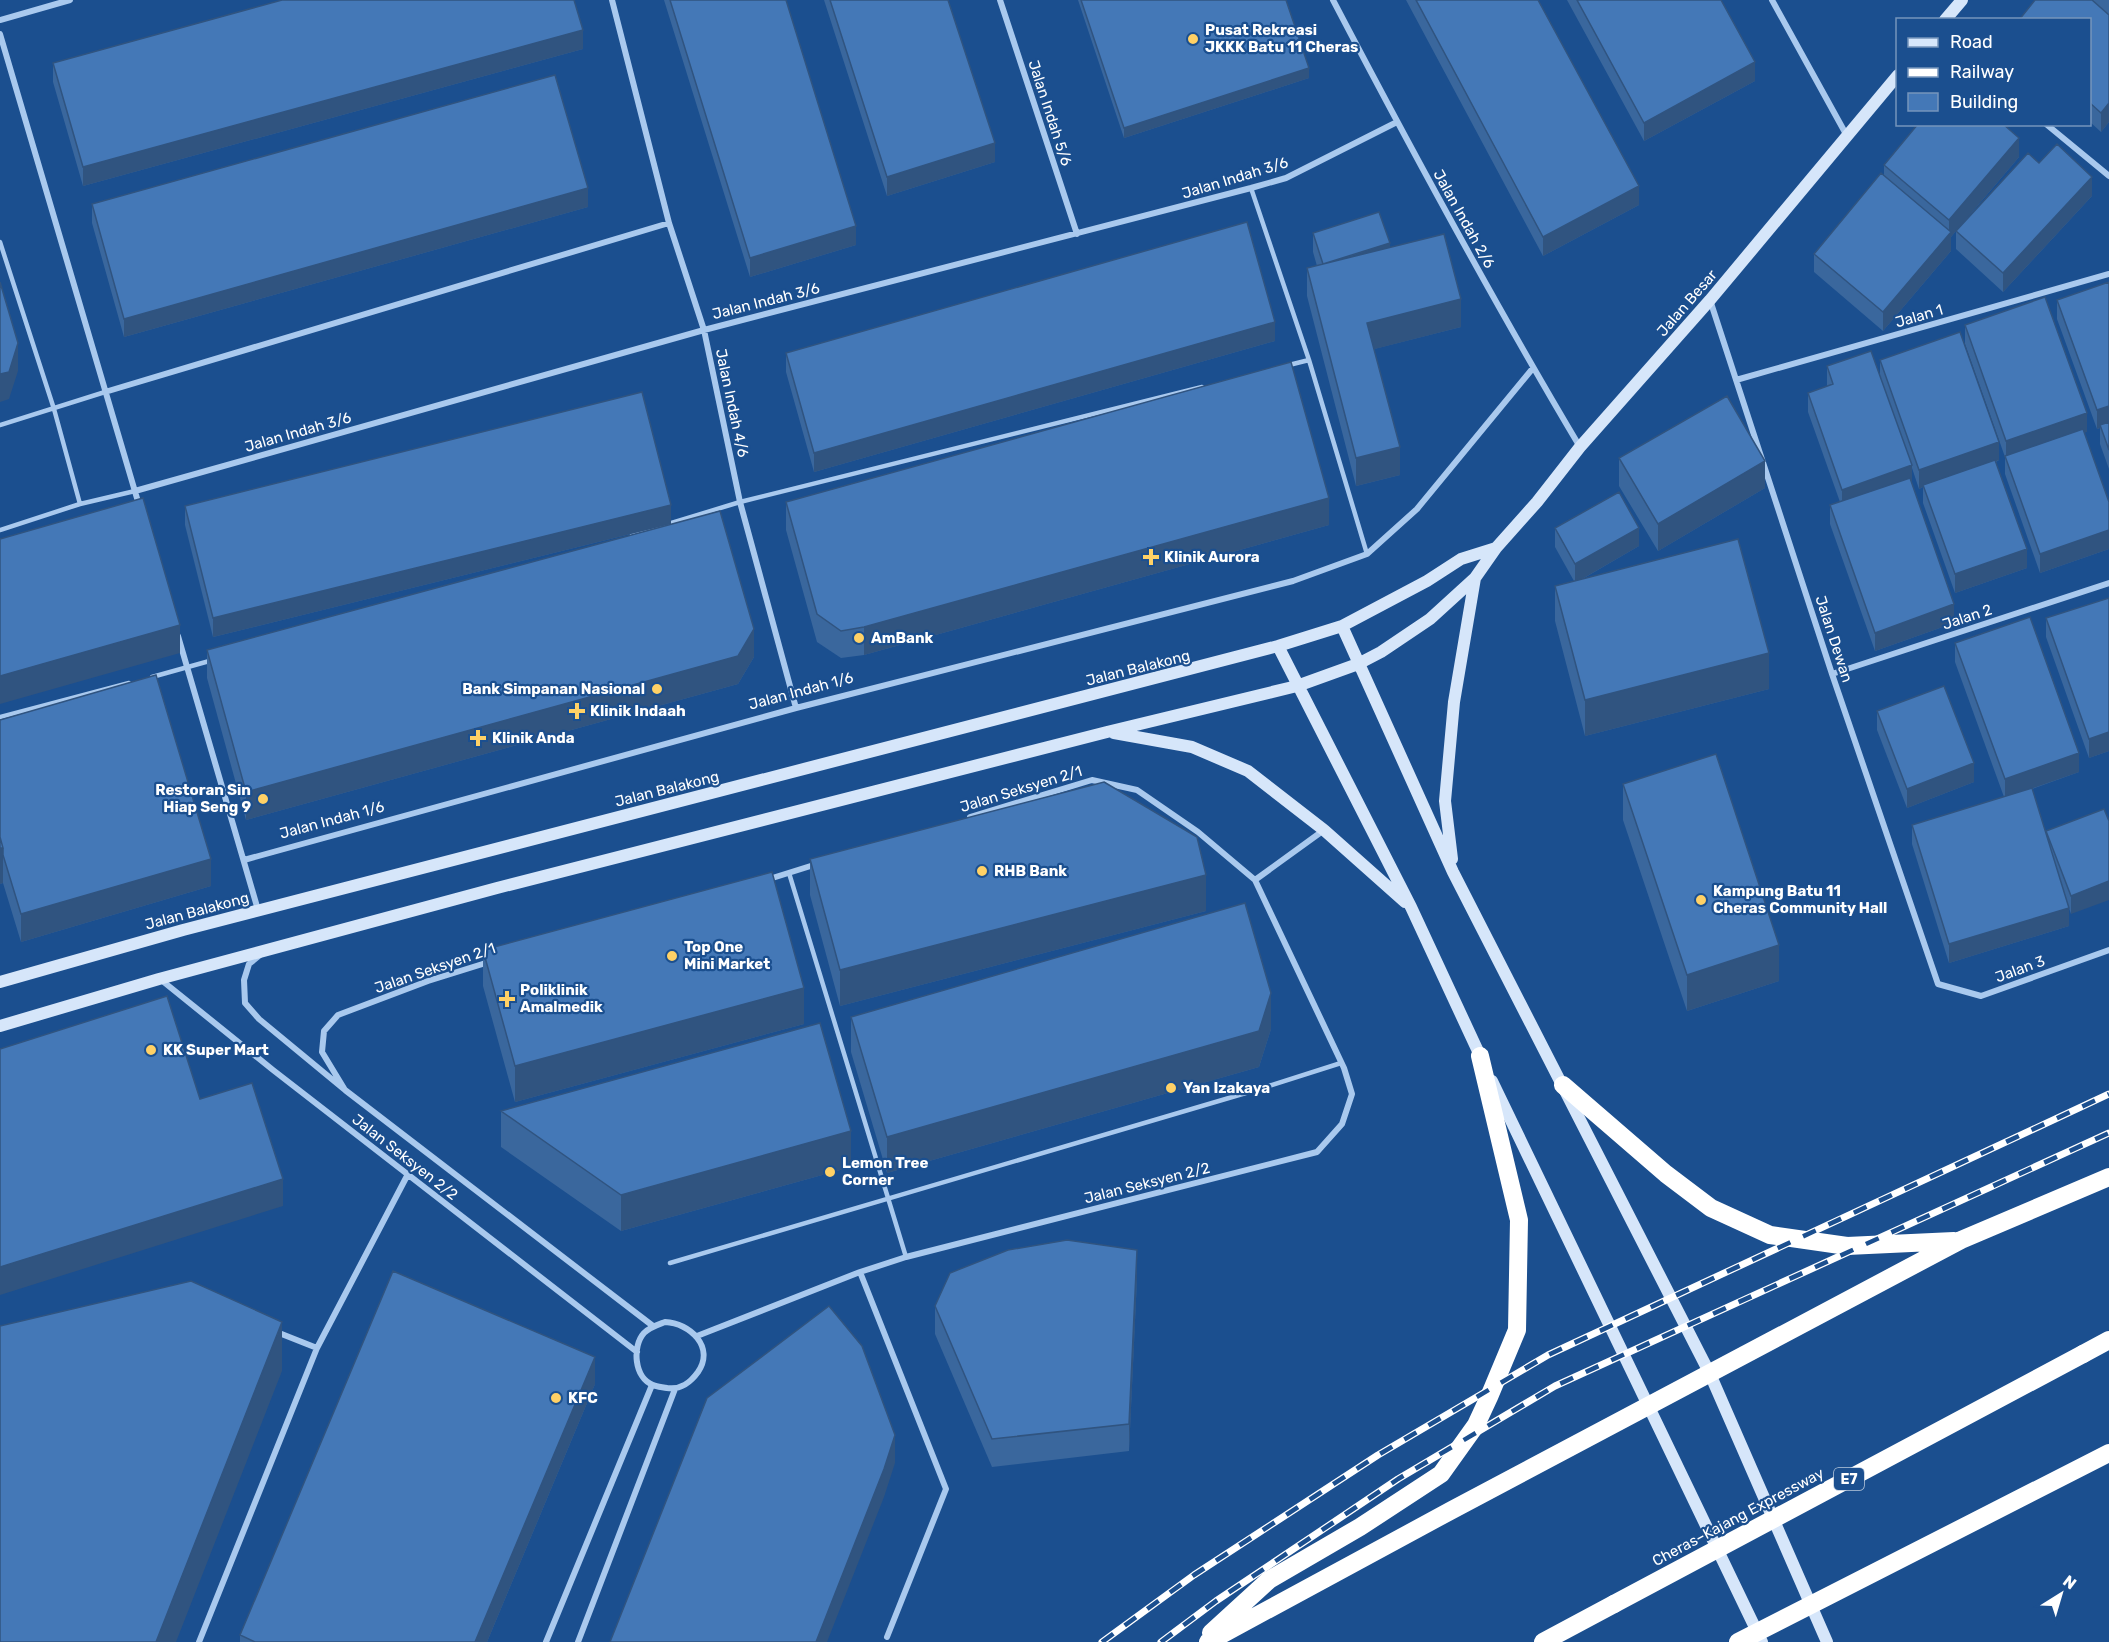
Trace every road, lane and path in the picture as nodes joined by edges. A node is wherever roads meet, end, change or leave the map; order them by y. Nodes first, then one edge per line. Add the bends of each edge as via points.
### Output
1 (70, 0) edge
2 (612, 0) edge
3 (1000, 0) edge
4 (1333, 0) edge
5 (1772, 0) edge
6 (1962, 0) edge
7 (1947, 18) edge
8 (0, 20) edge
9 (0, 34) edge
10 (1896, 77) edge
11 (1397, 122) junction
12 (2048, 126) edge
13 (1847, 136) junction
14 (2109, 176) edge
15 (1251, 188) junction
16 (669, 224) junction
17 (1077, 234) junction
18 (0, 242) edge
19 (2109, 274) edge
20 (1710, 300) junction
21 (704, 330) junction
22 (1309, 360) junction
23 (1274, 368) edge
24 (1533, 368) junction
25 (1736, 381) junction
26 (1204, 386) edge
27 (105, 392) junction
28 (54, 409) junction
29 (0, 425) edge
30 (1580, 447) junction
31 (135, 491) junction
32 (740, 502) junction
33 (80, 504) junction
34 (141, 513) edge
35 (0, 530) edge
36 (628, 536) edge
37 (1496, 548) junction
38 (1367, 554) junction
39 (1475, 578) junction
40 (2109, 583) edge
41 (174, 623) edge
42 (1342, 626) junction
43 (1278, 646) junction
44 (221, 657) edge
45 (1358, 664) junction
46 (187, 667) junction
47 (1832, 674) junction
48 (143, 679) edge
49 (132, 682) edge
50 (1298, 686) junction
51 (796, 708) junction
52 (0, 717) edge
53 (1107, 732) junction
54 (957, 821) edge
55 (1324, 830) junction
56 (244, 860) junction
57 (823, 863) edge
58 (1453, 872) junction
59 (789, 873) junction
60 (1255, 880) junction
61 (755, 883) edge
62 (1411, 907) junction
63 (258, 910) junction
64 (2109, 950) edge
65 (266, 951) junction
66 (495, 960) edge
67 (159, 979) junction
68 (0, 982) edge
69 (1938, 984) joint
70 (0, 1026) edge
71 (1480, 1056) junction
72 (1341, 1063) junction
73 (1563, 1085) junction
74 (345, 1090) junction
75 (408, 1174) junction
76 (2109, 1177) edge
77 (888, 1198) junction
78 (1961, 1240) junction
79 (906, 1257) junction
80 (670, 1263) dead end
81 (860, 1272) junction
82 (262, 1326) edge
83 (653, 1326) junction
84 (697, 1336) junction
85 (2109, 1340) edge
86 (317, 1348) junction
87 (637, 1352) junction
88 (1710, 1374) junction
89 (652, 1385) junction
90 (675, 1389) junction
91 (1648, 1407) junction
92 (2109, 1453) edge
93 (887, 1637) dead end
94 (199, 1642) edge
95 (546, 1642) edge
96 (578, 1642) edge
97 (1201, 1642) edge
98 (1208, 1642) edge
99 (1543, 1642) edge
100 (1738, 1642) edge
101 (1762, 1642) edge
102 (1827, 1642) edge

1 - 8 street
2 - 16 street, Jalan Indah 4/6
3 - 17 street, Jalan Indah 5/6
4 - 11 street, Jalan Indah 2/6
5 - 13 street
6 - 7 street
9 - 27 street
10 - 13 street, Jalan Besar
11 - 15 street, Jalan Indah 3/6 via 1286,178
11 - 24 street, Jalan Indah 2/6
12 - 14 street
13 - 20 street, Jalan Besar
15 - 17 street, Jalan Indah 3/6
15 - 22 lane
16 - 21 street, Jalan Indah 4/6
16 - 27 street
17 - 21 street, Jalan Indah 3/6
18 - 28 lane
19 - 25 street, Jalan 1
20 - 25 street, Jalan Dewan
20 - 30 street, Jalan Besar
21 - 31 street, Jalan Indah 3/6
21 - 32 street, Jalan Indah 4/6
22 - 23 lane
22 - 38 lane
24 - 30 street, Jalan Indah 2/6
24 - 38 street via 1417,509
25 - 47 street, Jalan Dewan
26 - 32 lane
27 - 28 lane
27 - 31 street
28 - 29 lane
28 - 33 lane
30 - 37 street, Jalan Besar
31 - 33 lane
31 - 34 street
32 - 36 lane
32 - 51 street, Jalan Indah 4/6
33 - 35 lane
37 - 39 street, Jalan Besar
37 - 42 street via 1461,559
38 - 51 street, Jalan Indah 1/6 via 1293,581
39 - 45 street, Jalan Besar via 1430,619
39 - 58 street via 1454,702 1445,801
40 - 47 street, Jalan 2
41 - 46 street
42 - 43 street, Jalan Balakong
42 - 45 street
43 - 50 street
43 - 63 street, Jalan Balakong
44 - 46 lane
45 - 50 street
45 - 58 street
46 - 48 lane
46 - 56 street
47 - 69 street, Jalan Dewan
49 - 52 lane
50 - 53 street
50 - 62 street
51 - 56 street, Jalan Indah 1/6
53 - 55 street via 1192,747 1248,771
53 - 65 street
54 - 60 street, Jalan Seksyen 2/1 via 1092,780 1137,790 1198,832
55 - 60 street
55 - 62 street
56 - 63 street
57 - 59 street
58 - 73 street
59 - 61 street
59 - 77 lane
60 - 72 street, Jalan Seksyen 2/2
62 - 71 street
63 - 68 street, Jalan Balakong
64 - 69 street, Jalan 3 via 1981,996
65 - 67 street
65 - 74 street via 249,964 244,980 245,1003
66 - 74 street, Jalan Seksyen 2/1 via 338,1015 324,1031 322,1052
67 - 70 street
67 - 75 street, Jalan Seksyen 2/2
71 - 91 street
71 - 97 highway via 1519,1220 1517,1330 1476,1425 1441,1474 1269,1580
72 - 77 lane
72 - 79 street, Jalan Seksyen 2/2 via 1352,1094 1342,1124 1317,1152
73 - 78 highway via 1711,1208 1770,1235 1847,1246
73 - 88 street
74 - 83 street
75 - 86 street
75 - 87 street, Jalan Seksyen 2/2
76 - 78 highway
77 - 79 lane
77 - 80 lane
78 - 88 highway
79 - 81 street, Jalan Seksyen 2/2
81 - 84 street, Jalan Seksyen 2/2
81 - 93 street via 946,1489
82 - 86 street
83 - 84 street via 677,1323
83 - 87 street via 643,1334
84 - 90 street via 703,1352 700,1369 690,1382
85 - 99 highway, Cheras–Kajang Expressway / E7, bridge
86 - 94 street
87 - 89 street via 636,1363
88 - 91 highway
88 - 102 street
89 - 90 street
89 - 95 street
90 - 96 street
91 - 98 highway
91 - 101 street
92 - 100 highway, bridge

